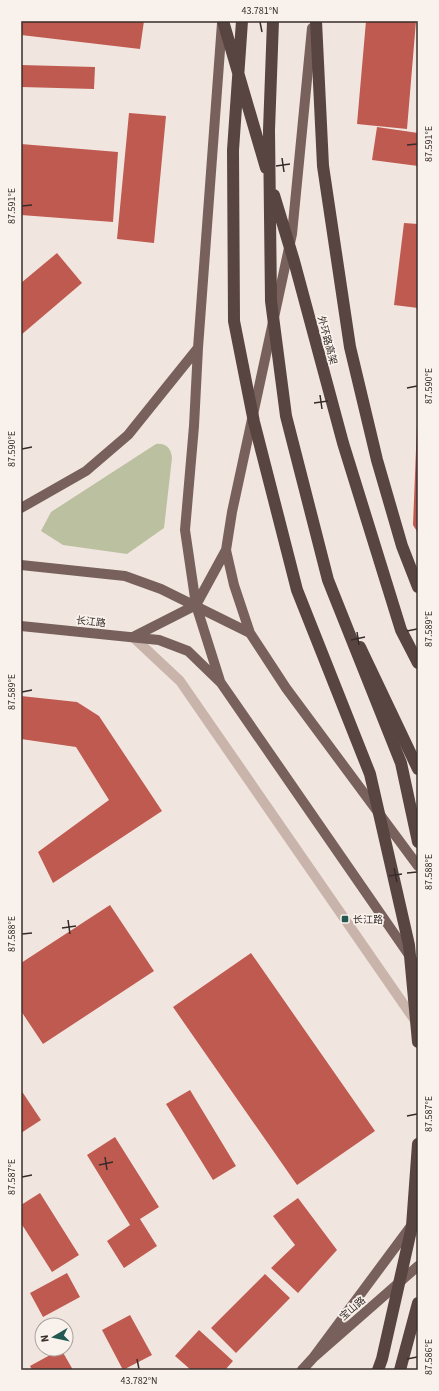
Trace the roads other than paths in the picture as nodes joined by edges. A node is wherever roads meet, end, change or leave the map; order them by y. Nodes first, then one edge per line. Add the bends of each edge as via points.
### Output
1 (223, 21) edge
2 (242, 21) edge
3 (273, 21) edge
4 (313, 21) edge
5 (316, 21) edge
6 (198, 348) junction
7 (21, 508) edge
8 (226, 550) junction
9 (21, 565) edge
10 (328, 580) junction
11 (418, 587) edge
12 (196, 605) junction
13 (21, 626) edge
14 (250, 633) junction
15 (133, 637) junction
16 (418, 663) edge
17 (220, 683) junction
18 (418, 769) edge
19 (418, 842) edge
20 (418, 866) edge
21 (418, 968) edge
22 (418, 1025) edge
23 (418, 1042) edge
24 (418, 1144) edge
25 (418, 1214) edge
26 (418, 1266) edge
27 (418, 1303) edge
28 (313, 1358) junction
29 (379, 1366) edge
30 (302, 1370) edge
31 (400, 1370) edge

1 - 6 main road
1 - 16 highway, 外环路高架, bridge via 294,261 343,443 401,630
2 - 23 highway, bridge via 233,150 234,321 254,422 297,590 370,774 409,945
3 - 10 highway, bridge via 270,130 272,301 286,416
4 - 8 main road via 292,234
5 - 11 highway, 外环路高架 via 323,166 350,347 377,460 402,546
6 - 7 main road via 128,435 86,471
6 - 12 main road via 185,530
8 - 12 main road
8 - 14 main road via 234,585
9 - 12 main road via 125,576
10 - 18 highway, bridge
10 - 19 highway, bridge via 401,763
12 - 14 main road
12 - 15 main road
12 - 17 main road
13 - 15 main road, 长江路
14 - 20 main road via 286,688
15 - 17 main road, 长江路 via 159,640 188,651
15 - 22 lane via 180,681
17 - 21 main road
24 - 29 highway, bridge via 412,1226
25 - 28 main road
26 - 28 main road, 宝山路
27 - 31 highway
28 - 30 main road, 宝山路

